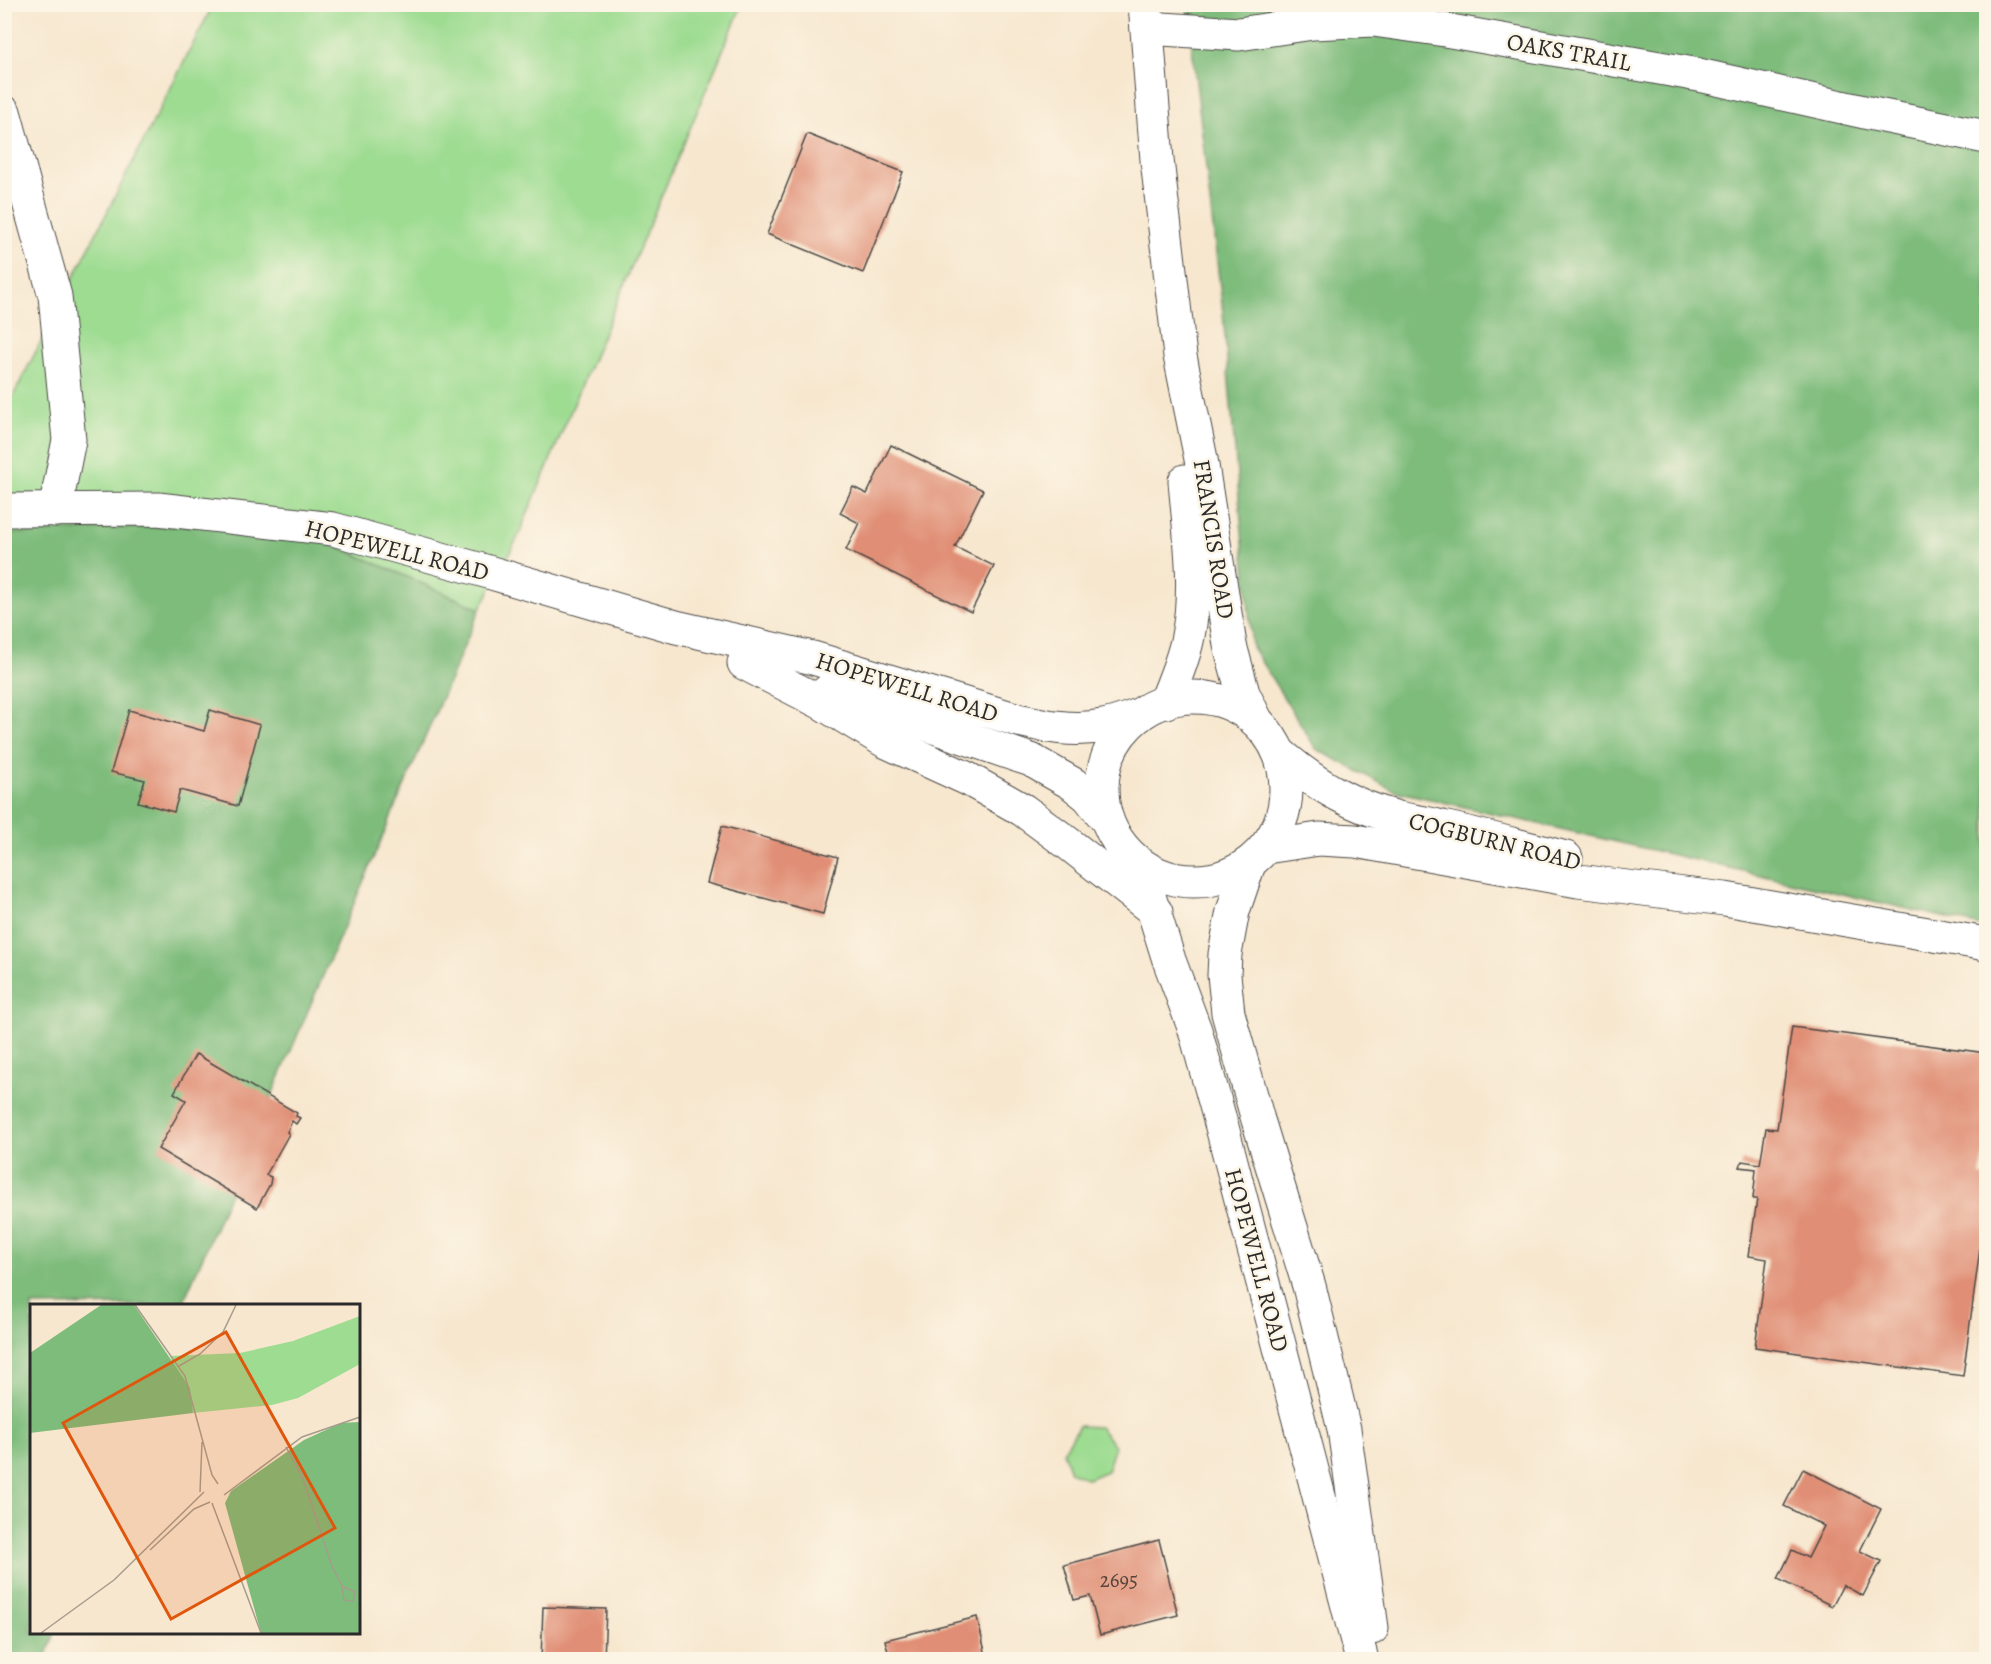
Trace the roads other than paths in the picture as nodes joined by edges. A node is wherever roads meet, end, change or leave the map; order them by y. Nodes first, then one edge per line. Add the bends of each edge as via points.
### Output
1 (1146, 16) edge
2 (4, 112) edge
3 (1986, 137) edge
4 (1180, 356) junction
5 (4, 510) edge
6 (55, 510) junction
7 (676, 627) junction
8 (744, 663) junction
9 (1153, 708) junction
10 (1256, 720) junction
11 (1279, 753) junction
12 (1107, 820) junction
13 (1257, 856) junction
14 (1139, 864) junction
15 (1725, 899) junction
16 (1155, 912) junction
17 (1986, 944) edge
18 (1362, 1659) edge
19 (1377, 1659) edge

1 - 3 street, OAKS TRAIL via 1239,34 1313,23 1373,20 1445,30 1699,75
1 - 4 street, FRANCIS ROAD via 1157,160
2 - 6 street via 55,296 69,440
4 - 9 street, FRANCIS ROAD via 1182,454 1193,594 1186,646
4 - 10 street, FRANCIS ROAD via 1202,459 1230,645 1243,693
5 - 6 street, HOPEWELL ROAD
6 - 7 street, HOPEWELL ROAD via 158,509 333,529
7 - 8 street, HOPEWELL ROAD
7 - 9 street, HOPEWELL ROAD via 813,658 1049,726 1102,727
8 - 12 street, HOPEWELL ROAD via 1030,760 1073,784
8 - 16 street via 885,741 968,779 1023,810
9 - 10 street via 1198,697 1228,704
9 - 12 street via 1119,736 1106,763 1102,791
10 - 11 street
11 - 13 street via 1286,777 1285,802 1278,826
11 - 15 street, COGBURN ROAD via 1331,792 1377,811
12 - 14 street via 1120,844
13 - 14 street via 1222,877 1194,882 1165,878
13 - 15 street, COGBURN ROAD via 1319,838 1355,841 1578,881
13 - 19 street, HOPEWELL ROAD via 1233,911 1225,954 1228,1013 1309,1286 1344,1429
14 - 16 street, HOPEWELL ROAD
15 - 17 street, COGBURN ROAD
16 - 18 street, HOPEWELL ROAD via 1195,1030 1222,1127

